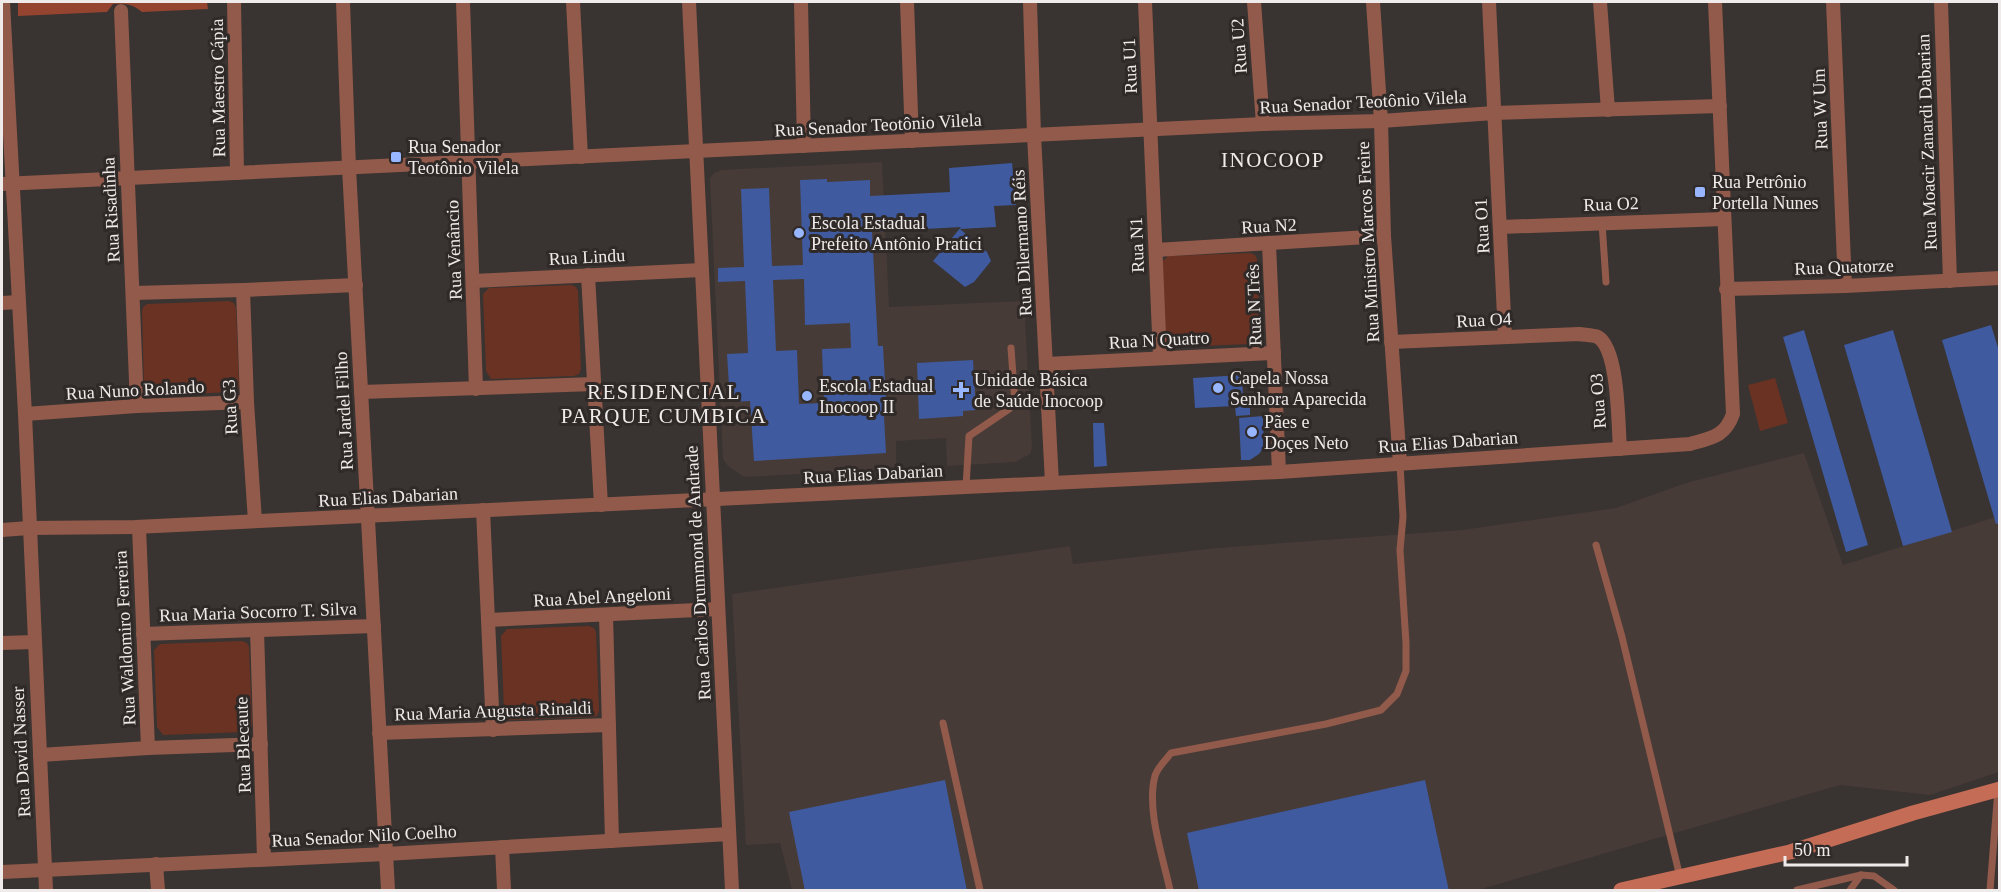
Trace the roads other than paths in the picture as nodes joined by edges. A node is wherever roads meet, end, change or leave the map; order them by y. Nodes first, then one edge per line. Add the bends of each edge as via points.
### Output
1 (3, 2) edge
2 (234, 2) edge
3 (343, 2) edge
4 (463, 2) edge
5 (573, 2) edge
6 (690, 2) edge
7 (801, 2) edge
8 (907, 2) edge
9 (1030, 2) edge
10 (1145, 2) edge
11 (1254, 2) edge
12 (1373, 2) edge
13 (1488, 2) edge
14 (1600, 2) edge
15 (1715, 2) edge
16 (1833, 2) edge
17 (1941, 2) edge
18 (121, 11) dead end
19 (1720, 106) junction
20 (1608, 110) junction
21 (1494, 113) junction
22 (1381, 121) junction
23 (1263, 124) junction
24 (1150, 130) junction
25 (1034, 135) junction
26 (912, 141) junction
27 (804, 146) junction
28 (698, 151) junction
29 (581, 157) junction
30 (468, 162) junction
31 (349, 168) junction
32 (237, 173) junction
33 (126, 178) junction
34 (7, 184) edge
35 (1724, 219) junction
36 (1602, 223) junction
37 (1500, 227) junction
38 (1384, 236) junction
39 (1269, 244) junction
40 (1155, 250) junction
41 (702, 270) junction
42 (588, 275) junction
43 (2000, 278) edge
44 (473, 281) junction
45 (1950, 281) junction
46 (1606, 282) dead end
47 (356, 285) junction
48 (1845, 286) junction
49 (1726, 289) junction
50 (243, 290) junction
51 (133, 293) junction
52 (18, 302) junction
53 (2, 303) edge
54 (1579, 334) joint
55 (1505, 337) junction
56 (1391, 342) junction
57 (1011, 348) dead end
58 (1274, 353) junction
59 (1160, 358) junction
60 (1046, 364) junction
61 (594, 384) junction
62 (476, 389) junction
63 (361, 392) junction
64 (247, 402) junction
65 (137, 406) junction
66 (24, 414) junction
67 (1620, 449) junction
68 (1400, 464) junction
69 (1278, 472) junction
70 (1052, 483) junction
71 (966, 487) junction
72 (713, 499) junction
73 (601, 505) junction
74 (483, 510) junction
75 (368, 516) junction
76 (255, 521) junction
77 (138, 527) junction
78 (29, 528) junction
79 (2, 530) edge
80 (1596, 545) dead end
81 (718, 609) junction
82 (606, 615) junction
83 (488, 620) junction
84 (374, 626) junction
85 (257, 630) junction
86 (143, 634) junction
87 (34, 642) junction
88 (2, 643) edge
89 (943, 723) dead end
90 (609, 725) junction
91 (493, 730) junction
92 (379, 733) junction
93 (261, 744) junction
94 (148, 748) junction
95 (40, 754) junction
96 (1999, 789) edge
97 (729, 834) junction
98 (612, 841) junction
99 (502, 847) junction
100 (386, 854) junction
101 (264, 859) junction
102 (156, 864) junction
103 (45, 869) junction
104 (2, 872) edge
105 (1861, 875) junction
106 (1680, 878) junction
107 (1798, 890) edge
108 (46, 891) edge
109 (158, 891) edge
110 (388, 891) edge
111 (504, 891) edge
112 (732, 891) edge
113 (980, 891) edge
114 (1170, 891) edge
115 (1621, 891) edge
116 (1850, 891) edge
117 (1894, 891) edge
118 (1990, 891) edge

1 - 34 street, Rua David Nasser
2 - 32 street, Rua Maestro Cápia
3 - 31 street, Rua Jardel Filho
4 - 30 street, Rua Venâncio
5 - 29 street
6 - 28 street, Rua Carlos Drummond de Andrade
7 - 27 street
8 - 26 street
9 - 25 street, Rua Dilermano Réis
10 - 24 street, Rua U1
11 - 23 street, Rua U2
12 - 22 street, Rua Ministro Marcos Freire
13 - 21 street, Rua O1
14 - 20 street
15 - 19 street
16 - 48 street, Rua W Um
17 - 45 street, Rua Moacir Zanardi Dabarian
18 - 33 street, Rua Risadinha
19 - 20 street, Rua Senador Teotônio Vilela
19 - 35 street
20 - 21 street, Rua Senador Teotônio Vilela
21 - 22 street, Rua Senador Teotônio Vilela
21 - 37 street, Rua O1
22 - 23 street, Rua Senador Teotônio Vilela
22 - 38 street, Rua Ministro Marcos Freire
23 - 24 street, Rua Senador Teotônio Vilela
24 - 25 street, Rua Senador Teotônio Vilela
24 - 40 street, Rua N1
25 - 26 street, Rua Senador Teotônio Vilela
25 - 60 street, Rua Dilermano Réis
26 - 27 street, Rua Senador Teotônio Vilela
27 - 28 street, Rua Senador Teotônio Vilela
28 - 29 street, Rua Senador Teotônio Vilela
28 - 41 street, Rua Carlos Drummond de Andrade
29 - 30 street, Rua Senador Teotônio Vilela
30 - 31 street, Rua Senador Teotônio Vilela
30 - 44 street, Rua Venâncio
31 - 32 street, Rua Senador Teotônio Vilela
31 - 47 street, Rua Jardel Filho
32 - 33 street, Rua Senador Teotônio Vilela
33 - 34 street, Rua Senador Teotônio Vilela
33 - 51 street, Rua Risadinha
34 - 52 street, Rua David Nasser
35 - 36 street, Rua O2
35 - 49 street
36 - 37 street, Rua O2
36 - 46 lane
37 - 55 street, Rua O1
38 - 39 street, Rua N2
38 - 56 street, Rua Ministro Marcos Freire
39 - 40 street, Rua N2
39 - 58 street, Rua N Três
40 - 59 street, Rua N1
41 - 42 street, Rua Lindu
41 - 72 street, Rua Carlos Drummond de Andrade
42 - 44 street, Rua Lindu
42 - 61 street
43 - 45 street, Rua Quatorze
44 - 62 street, Rua Venâncio
45 - 48 street, Rua Quatorze
47 - 50 street
47 - 63 street, Rua Jardel Filho
48 - 49 street, Rua Quatorze
49 - 67 street, Rua Elias Dabarian via 1733,414 1728,427 1714,437 1690,444
50 - 51 street
50 - 64 street, Rua G3
51 - 65 street, Rua Risadinha
52 - 53 street
52 - 66 street, Rua David Nasser
54 - 55 street, Rua O4
54 - 67 street, Rua O3 via 1597,337 1607,347 1613,362
55 - 56 street, Rua O4
56 - 68 street, Rua Ministro Marcos Freire
57 - 71 lane via 1015,403 969,436
58 - 59 street, Rua N Quatro
58 - 69 street, Rua N Três
59 - 60 street, Rua N Quatro
60 - 70 street, Rua Dilermano Réis
61 - 62 street
61 - 73 street
62 - 63 street
63 - 75 street, Rua Jardel Filho
64 - 65 street, Rua Nuno Rolando
64 - 76 street, Rua G3
65 - 66 street, Rua Nuno Rolando
66 - 78 street, Rua David Nasser
67 - 68 street, Rua Elias Dabarian
68 - 69 street, Rua Elias Dabarian
68 - 114 lane, Rua Ministro Marcos Freire via 1406,671 1397,694 1381,710 1171,753 1156,773 1153,791
69 - 70 street, Rua Elias Dabarian
70 - 71 street, Rua Elias Dabarian
71 - 72 street, Rua Elias Dabarian
72 - 73 street, Rua Elias Dabarian
72 - 81 street, Rua Carlos Drummond de Andrade
73 - 74 street, Rua Elias Dabarian
74 - 75 street, Rua Elias Dabarian
74 - 83 street
75 - 76 street, Rua Elias Dabarian
75 - 84 street, Rua Jardel Filho
76 - 77 street, Rua Elias Dabarian
77 - 78 street, Rua Elias Dabarian
77 - 86 street, Rua Waldomiro Ferreira
78 - 79 street, Rua Elias Dabarian
78 - 87 street, Rua David Nasser
80 - 106 lane
81 - 82 street, Rua Abel Angeloni
81 - 97 street, Rua Carlos Drummond de Andrade
82 - 83 street, Rua Abel Angeloni
82 - 90 street
83 - 91 street
84 - 85 street, Rua Maria Socorro T. Silva
84 - 92 street, Rua Jardel Filho
85 - 86 street, Rua Maria Socorro T. Silva
85 - 93 street, Rua Blecaute
86 - 94 street, Rua Waldomiro Ferreira
87 - 88 street
87 - 95 street, Rua David Nasser
89 - 113 lane
90 - 91 street, Rua Maria Augusta Rinaldi
90 - 98 street
91 - 92 street, Rua Maria Augusta Rinaldi
92 - 100 street, Rua Jardel Filho
93 - 94 street
93 - 101 street, Rua Blecaute
94 - 95 street
95 - 103 street, Rua David Nasser
96 - 106 main road via 1790,852
96 - 118 lane
97 - 98 street, Rua Senador Nilo Coelho
97 - 112 street, Rua Carlos Drummond de Andrade
98 - 99 street, Rua Senador Nilo Coelho
99 - 100 street, Rua Senador Nilo Coelho
99 - 111 street
100 - 101 street, Rua Senador Nilo Coelho
100 - 110 street, Rua Jardel Filho
101 - 102 street, Rua Senador Nilo Coelho
102 - 103 street, Rua Senador Nilo Coelho
102 - 109 street
103 - 104 street, Rua Senador Nilo Coelho
103 - 108 street, Rua David Nasser
105 - 107 lane
105 - 116 lane
105 - 117 lane via 1874,876
106 - 115 main road

